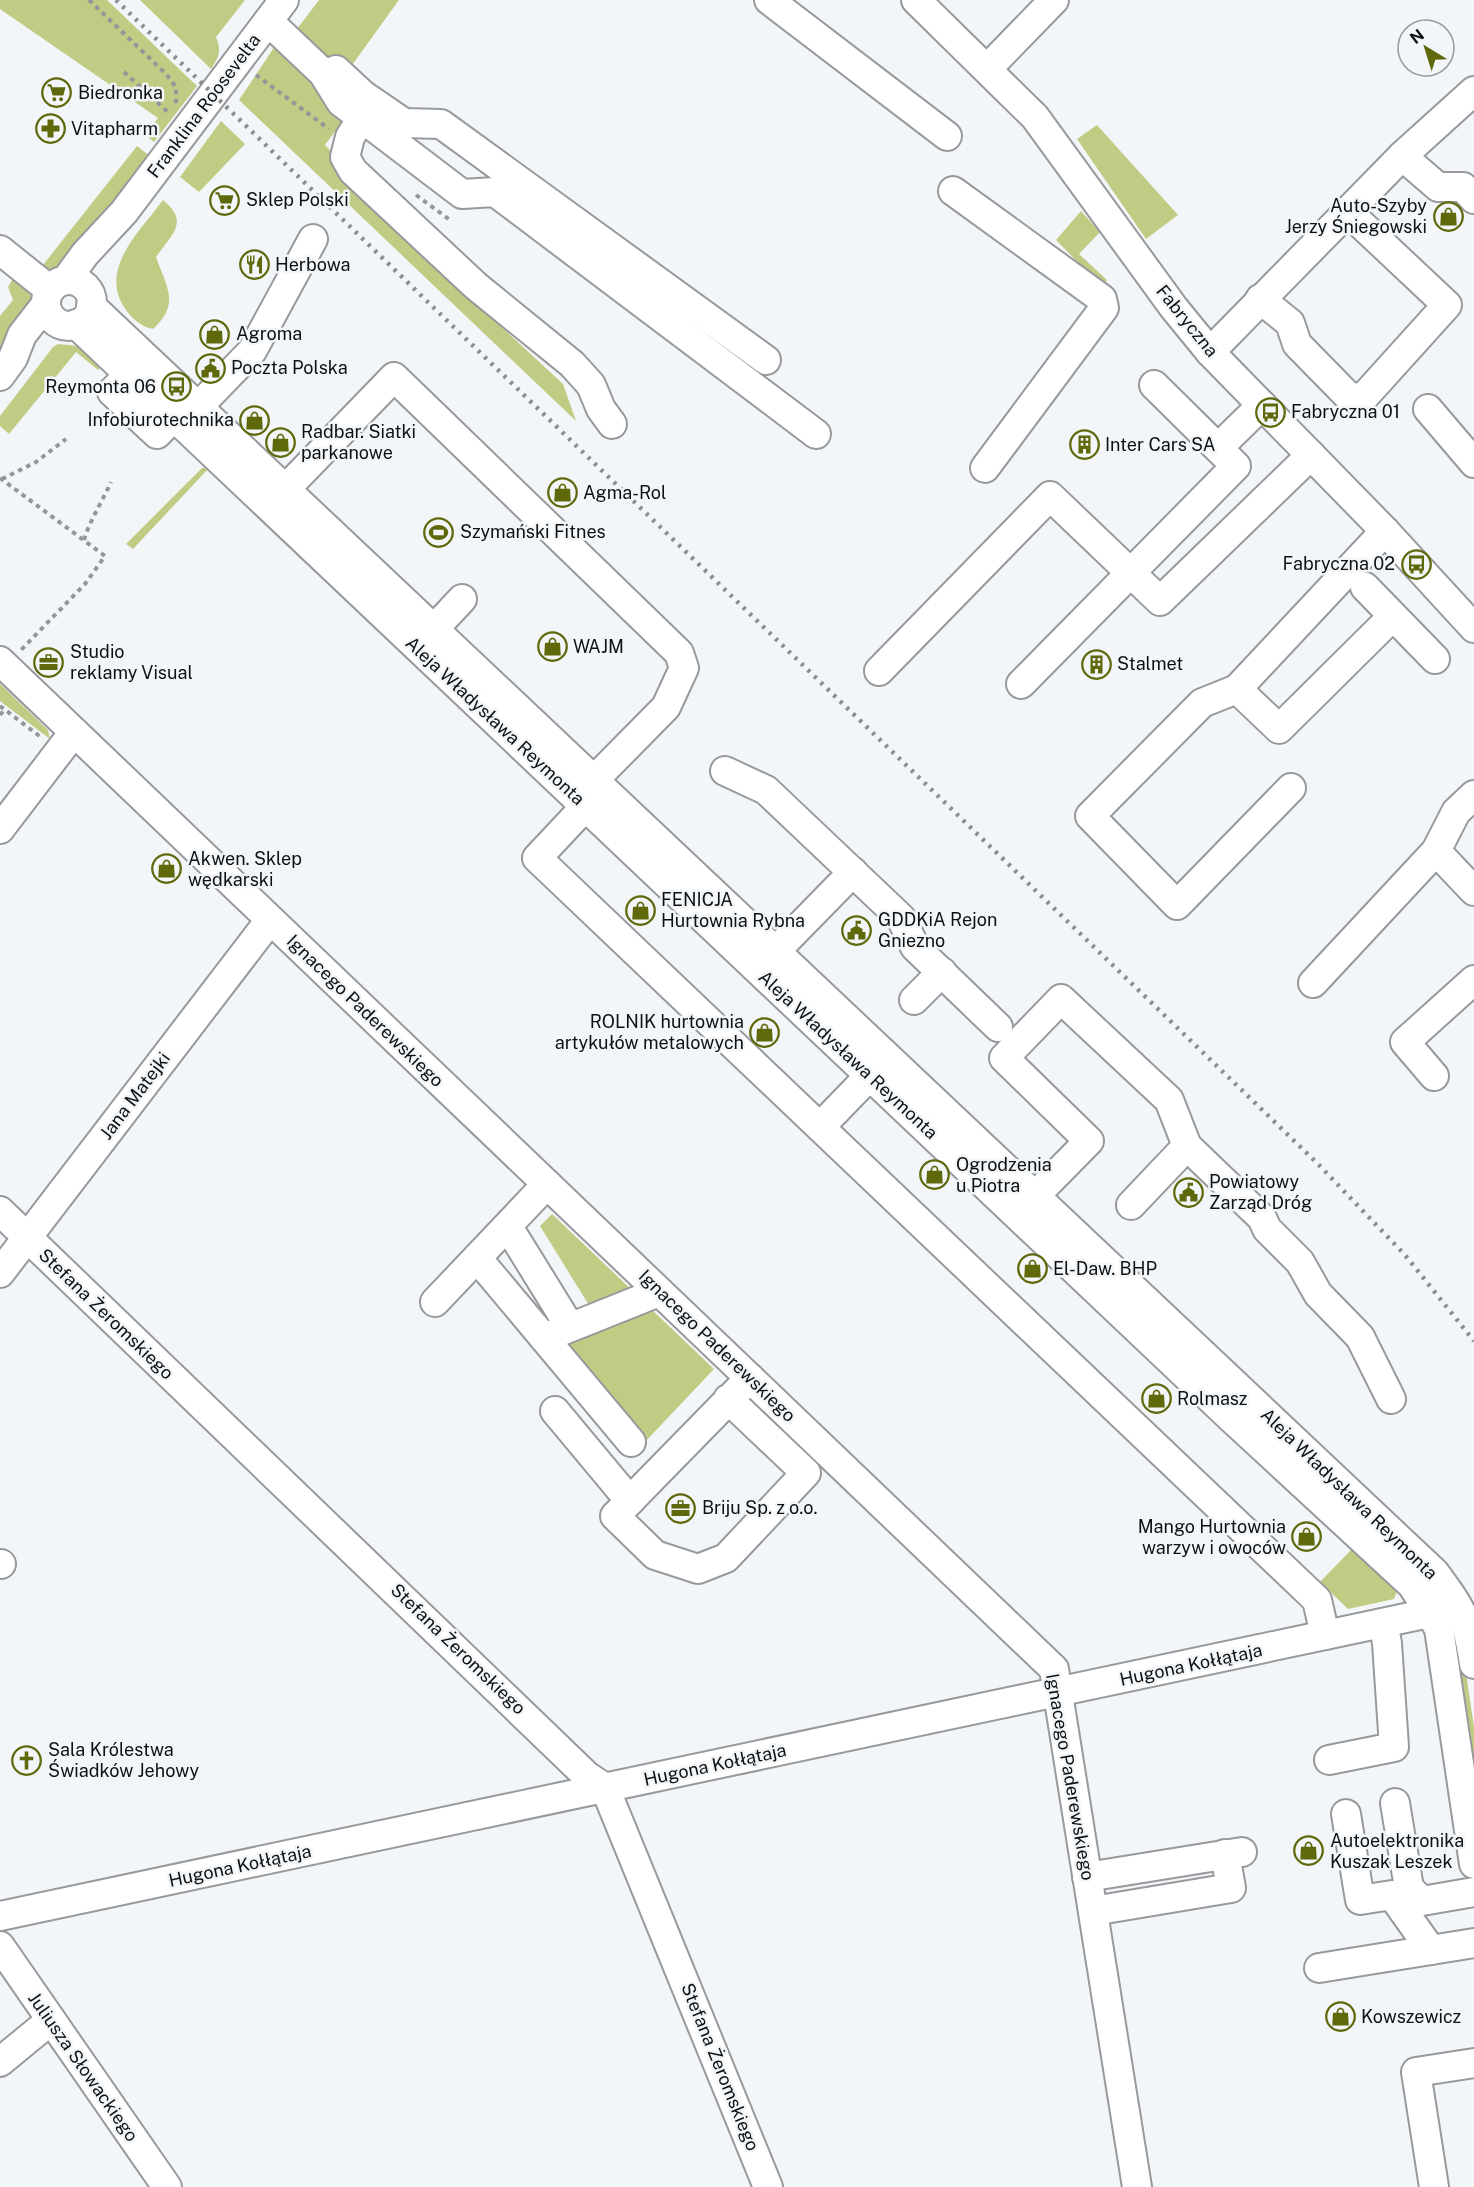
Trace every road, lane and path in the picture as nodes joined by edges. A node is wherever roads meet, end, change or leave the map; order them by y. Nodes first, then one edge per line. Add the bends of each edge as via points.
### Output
1 (89, 0) edge
2 (769, 0) edge
3 (916, 0) edge
4 (1054, 0) edge
5 (276, 10) edge
6 (988, 68) junction
7 (336, 69) dead end
8 (124, 72) dead end
9 (1474, 91) edge
10 (362, 118) junction
11 (947, 136) dead end
12 (1402, 156) junction
13 (953, 190) dead end
14 (1474, 199) edge
15 (1347, 211) junction
16 (313, 238) dead end
17 (0, 250) edge
18 (71, 299) junction
19 (1260, 299) junction
20 (1210, 352) junction
21 (766, 360) dead end
22 (137, 366) junction
23 (7, 367) edge
24 (1154, 385) dead end
25 (1262, 405) junction
26 (187, 408) junction
27 (1428, 409) dead end
28 (612, 424) dead end
29 (816, 434) dead end
30 (66, 439) dead end
31 (1218, 448) junction
32 (1311, 455) junction
33 (1474, 463) edge
34 (985, 468) dead end
35 (1, 478) edge
36 (111, 482) dead end
37 (277, 498) junction
38 (1385, 531) junction
39 (84, 540) junction
40 (1131, 573) junction
41 (1365, 587) dead end
42 (462, 599) dead end
43 (1392, 617) junction
44 (1474, 628) edge
45 (434, 629) junction
46 (8, 658) edge
47 (1435, 659) dead end
48 (879, 671) dead end
49 (1021, 684) dead end
50 (1237, 689) junction
51 (0, 706) edge
52 (4, 709) junction
53 (0, 715) edge
54 (62, 738) junction
55 (725, 771) dead end
56 (1291, 788) dead end
57 (594, 792) junction
58 (1474, 795) edge
59 (0, 829) edge
60 (1436, 851) junction
61 (853, 872) junction
62 (1474, 891) edge
63 (270, 920) junction
64 (766, 960) junction
65 (942, 972) junction
66 (1474, 980) edge
67 (1313, 983) dead end
68 (914, 1000) dead end
69 (998, 1027) dead end
70 (878, 1066) junction
71 (1434, 1076) dead end
72 (820, 1127) junction
73 (1187, 1146) junction
74 (547, 1184) junction
75 (1131, 1204) dead end
76 (1026, 1205) junction
77 (0, 1211) edge
78 (27, 1238) junction
79 (515, 1238) dead end
80 (477, 1258) junction
81 (0, 1273) edge
82 (659, 1292) junction
83 (435, 1302) dead end
84 (570, 1327) junction
85 (544, 1338) junction
86 (750, 1378) junction
87 (728, 1399) junction
88 (1391, 1399) dead end
89 (1240, 1407) junction
90 (555, 1411) dead end
91 (631, 1442) dead end
92 (630, 1501) junction
93 (1467, 1605) edge
94 (1430, 1613) junction
95 (1383, 1623) junction
96 (1325, 1635) junction
97 (1474, 1664) edge
98 (1057, 1694) junction
99 (1329, 1760) dead end
100 (604, 1788) junction
101 (1395, 1803) dead end
102 (1346, 1814) dead end
103 (1474, 1864) edge
104 (1087, 1877) junction
105 (1474, 1892) edge
106 (1093, 1911) junction
107 (0, 1916) edge
108 (1474, 1943) edge
109 (0, 1946) edge
110 (1431, 1950) junction
111 (1319, 1968) dead end
112 (51, 2020) junction
113 (0, 2062) edge
114 (1474, 2063) edge
115 (162, 2185) edge
116 (768, 2187) edge
117 (1137, 2187) edge
118 (1434, 2187) edge

1 - 8 path via 176,87 175,118
2 - 11 street
3 - 6 street, Fabryczna
4 - 6 street
5 - 10 street via 340,102
5 - 18 street, Franklina Roosevelta via 124,212
6 - 20 street, Fabryczna via 1035,117
7 - 21 street via 404,123 441,124
9 - 12 street
10 - 28 street via 350,136 345,157 353,171 461,273 572,364 591,385
10 - 29 street via 462,194 495,192
12 - 14 street via 1438,187 1462,187
12 - 15 street
13 - 34 street via 1102,299 1104,308
15 - 19 street
15 - 19 street via 1447,305 1362,398 1349,398 1297,344 1290,323
16 - 26 street via 252,351
17 - 18 street, Aleja Władysława Reymonta
18 - 22 street, Aleja Władysława Reymonta
18 - 22 street, Aleja Władysława Reymonta via 97,291 102,307
18 - 23 street, Franklina Roosevelta
19 - 20 street
20 - 25 street, Fabryczna
22 - 26 street, Aleja Władysława Reymonta
24 - 31 street
25 - 31 street
25 - 32 street, Fabryczna
26 - 37 street, Aleja Władysława Reymonta
27 - 33 street
30 - 35 path via 36,462
31 - 40 street via 1236,466
32 - 38 street, Fabryczna
32 - 40 street via 1160,601
35 - 39 path
36 - 39 path
37 - 45 street, Aleja Władysława Reymonta
37 - 57 street, Aleja Władysława Reymonta
37 - 57 street via 394,377 679,653 684,668 666,707
38 - 44 street, Fabryczna
38 - 50 street
39 - 46 path via 105,556 85,584
40 - 48 street via 1050,496
40 - 49 street
41 - 43 street
42 - 45 street
43 - 47 street
43 - 50 street via 1279,729
45 - 57 street, Aleja Władysława Reymonta
46 - 54 street, Ignacego Paderewskiego
50 - 56 street via 1203,703 1090,816 1178,905
51 - 52 path
52 - 53 path
52 - 54 path
54 - 59 street
54 - 63 street, Ignacego Paderewskiego
55 - 61 street via 766,790
57 - 64 street, Aleja Władysława Reymonta
57 - 72 street via 537,858
58 - 60 street via 1456,812
60 - 62 street
60 - 67 street
61 - 64 street
61 - 65 street via 901,918 915,947
63 - 74 street, Ignacego Paderewskiego
63 - 78 street, Jana Matejki
64 - 70 street, Aleja Władysława Reymonta
65 - 68 street
65 - 69 street
66 - 71 street via 1405,1042
70 - 72 street
70 - 76 street, Aleja Władysława Reymonta
72 - 96 street via 1317,1600
73 - 75 street
73 - 76 street via 1169,1100 1061,999 1004,1058 1089,1142
73 - 88 street via 1262,1218 1267,1229 1300,1262 1318,1294 1360,1337
74 - 80 street
74 - 82 street, Ignacego Paderewskiego
76 - 89 street, Aleja Władysława Reymonta
77 - 78 street, Stefana Żeromskiego
78 - 81 street, Jana Matejki
78 - 100 street, Stefana Żeromskiego via 587,1776
79 - 84 street
80 - 83 street
80 - 85 street
82 - 84 street
82 - 86 street, Ignacego Paderewskiego
84 - 85 street
85 - 91 street
86 - 87 street
86 - 98 street, Ignacego Paderewskiego via 1054,1669
87 - 92 street
87 - 92 street via 806,1473 726,1558 698,1569 655,1555 615,1516
89 - 93 street, Aleja Władysława Reymonta
89 - 94 street, Aleja Władysława Reymonta via 1412,1585
90 - 92 street
93 - 94 street, Hugona Kołłątaja
93 - 97 street, Aleja Władysława Reymonta
94 - 95 street, Hugona Kołłątaja
94 - 103 street, Aleja Władysława Reymonta via 1439,1629
95 - 96 street, Hugona Kołłątaja
95 - 99 street via 1394,1747
96 - 98 street, Hugona Kołłątaja
98 - 100 street, Hugona Kołłątaja
98 - 104 street, Ignacego Paderewskiego
100 - 107 street, Hugona Kołłątaja
100 - 116 street, Stefana Żeromskiego
101 - 105 street via 1409,1888 1422,1901
102 - 110 street via 1360,1900 1392,1896
104 - 106 street, Ignacego Paderewskiego
104 - 106 street via 1234,1853 1231,1888
106 - 117 street, Ignacego Paderewskiego
108 - 110 street
109 - 112 street, Juliusza Słowackiego
110 - 111 street
112 - 113 street
112 - 115 street, Juliusza Słowackiego
114 - 118 street via 1416,2072

